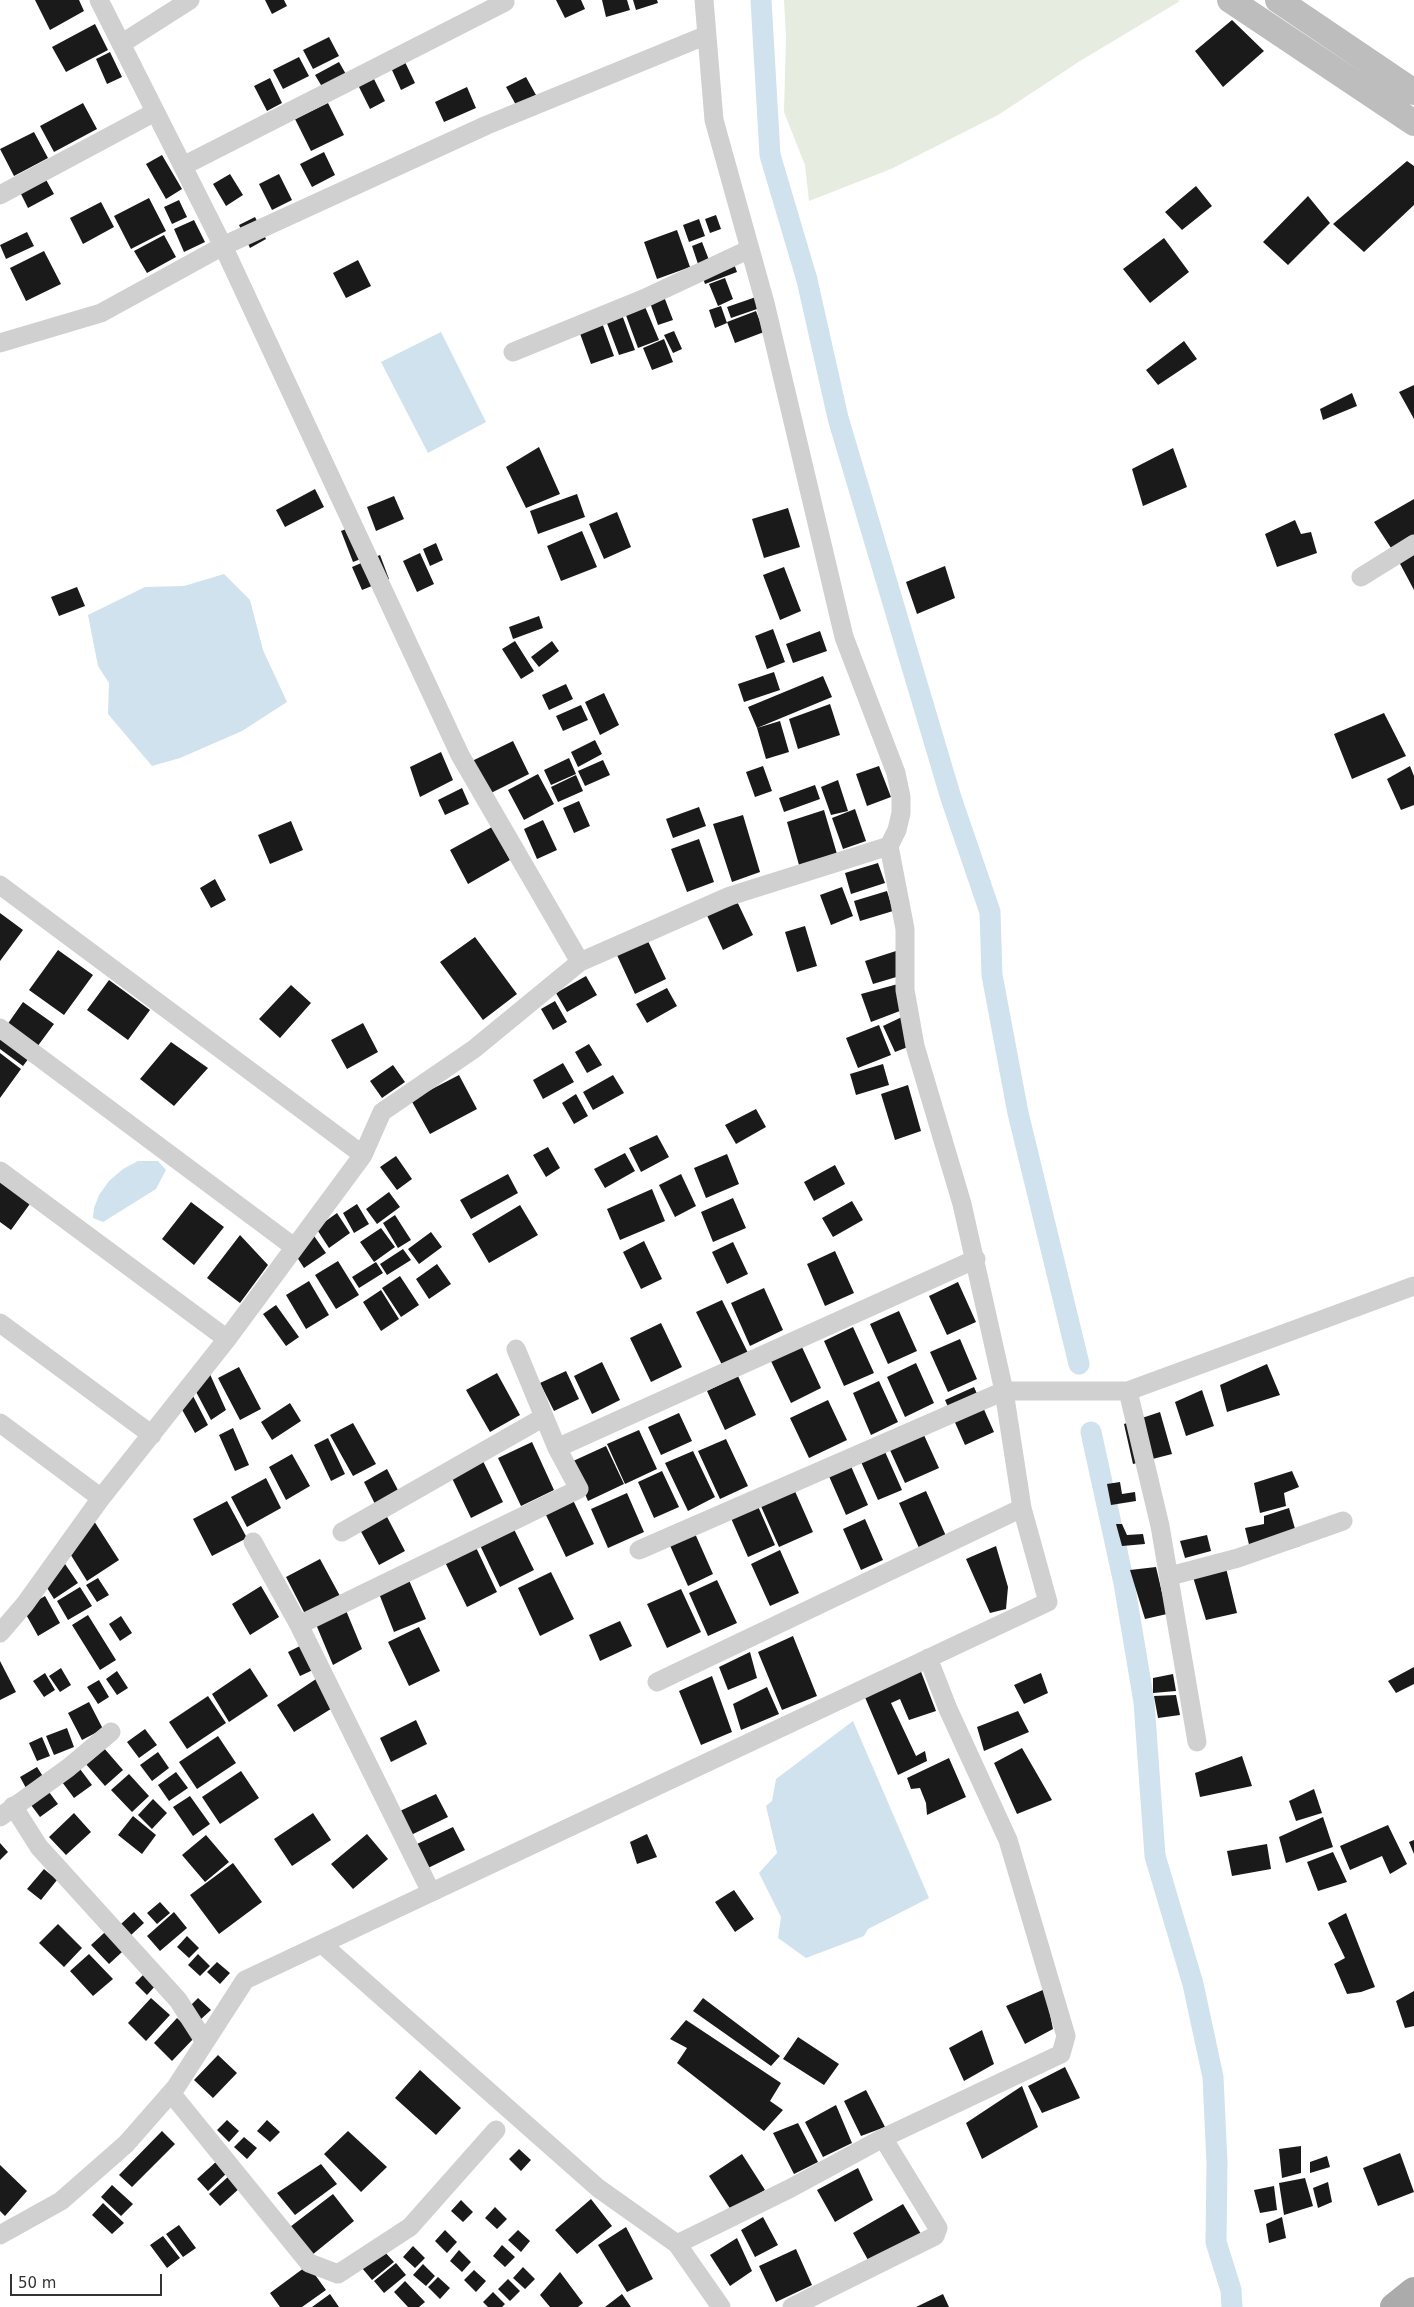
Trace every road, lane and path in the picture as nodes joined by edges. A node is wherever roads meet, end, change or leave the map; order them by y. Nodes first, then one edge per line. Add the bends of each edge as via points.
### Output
1 (99, 0) edge
2 (190, 0) edge
3 (704, 0) edge
4 (1230, 0) edge
5 (1278, 0) edge
6 (505, 2) dead end
7 (707, 35) junction
8 (121, 44) junction
9 (1414, 92) edge
10 (155, 112) junction
11 (1414, 123) edge
12 (182, 166) junction
13 (0, 195) edge
14 (222, 246) junction
15 (750, 249) junction
16 (0, 343) edge
17 (513, 352) dead end
18 (1414, 544) edge
19 (1361, 577) dead end
20 (889, 846) junction
21 (0, 886) edge
22 (580, 962) junction
23 (0, 1028) edge
24 (362, 1156) junction
25 (0, 1171) edge
26 (294, 1246) junction
27 (976, 1259) junction
28 (1414, 1286) edge
29 (0, 1323) edge
30 (227, 1339) junction
31 (516, 1349) dead end
32 (1004, 1391) junction
33 (1128, 1391) junction
34 (544, 1418) junction
35 (0, 1423) edge
36 (152, 1435) junction
37 (557, 1448) junction
38 (102, 1498) junction
39 (1022, 1508) junction
40 (1343, 1521) dead end
41 (342, 1532) dead end
42 (253, 1542) dead end
43 (640, 1550) dead end
44 (1170, 1576) junction
45 (299, 1625) junction
46 (0, 1633) edge
47 (928, 1658) junction
48 (657, 1682) dead end
49 (111, 1732) dead end
50 (1197, 1742) dead end
51 (7, 1811) edge
52 (431, 1892) junction
53 (322, 1944) junction
54 (205, 2042) junction
55 (171, 2093) junction
56 (496, 2130) dead end
57 (883, 2138) junction
58 (0, 2235) edge
59 (677, 2244) junction
60 (1414, 2291) edge
61 (721, 2307) edge
62 (792, 2307) edge
63 (1394, 2307) edge

1 - 8 street
2 - 8 street
3 - 7 street
4 - 11 main road
5 - 9 main road
6 - 12 street
7 - 14 street via 487,125
7 - 15 street via 714,120
8 - 10 street
10 - 12 street
10 - 13 street
12 - 14 street
14 - 16 street via 101,313
14 - 22 street via 460,755
15 - 17 street via 643,299
15 - 20 street via 844,638 896,774 901,813
18 - 19 street
20 - 22 street via 730,896
20 - 27 street via 905,929 905,990 916,1046
21 - 24 street
22 - 24 street via 474,1049 382,1112
23 - 26 street
24 - 26 street
25 - 30 street
26 - 30 street
27 - 32 street
27 - 37 street
28 - 33 street
29 - 36 street
30 - 36 street
31 - 34 street
32 - 33 street
32 - 39 street
32 - 43 street
33 - 44 street
34 - 37 street
34 - 41 street
35 - 38 street
36 - 38 street
37 - 45 street via 579,1489
38 - 46 street
39 - 47 street via 1048,1602
39 - 48 street
40 - 44 street via 1238,1558
42 - 45 street
44 - 50 street
45 - 52 street
47 - 52 street
47 - 57 street via 1008,1840 1066,2036 1061,2054
49 - 51 street via 68,1768
51 - 54 street via 178,2000
52 - 53 street
53 - 54 street via 245,1980
53 - 59 street via 598,2188
54 - 55 street
55 - 56 street via 309,2263 338,2274 410,2227
55 - 58 street via 126,2144 61,2201
57 - 59 street
57 - 62 street via 938,2228 935,2236
59 - 61 street
60 - 63 main road

